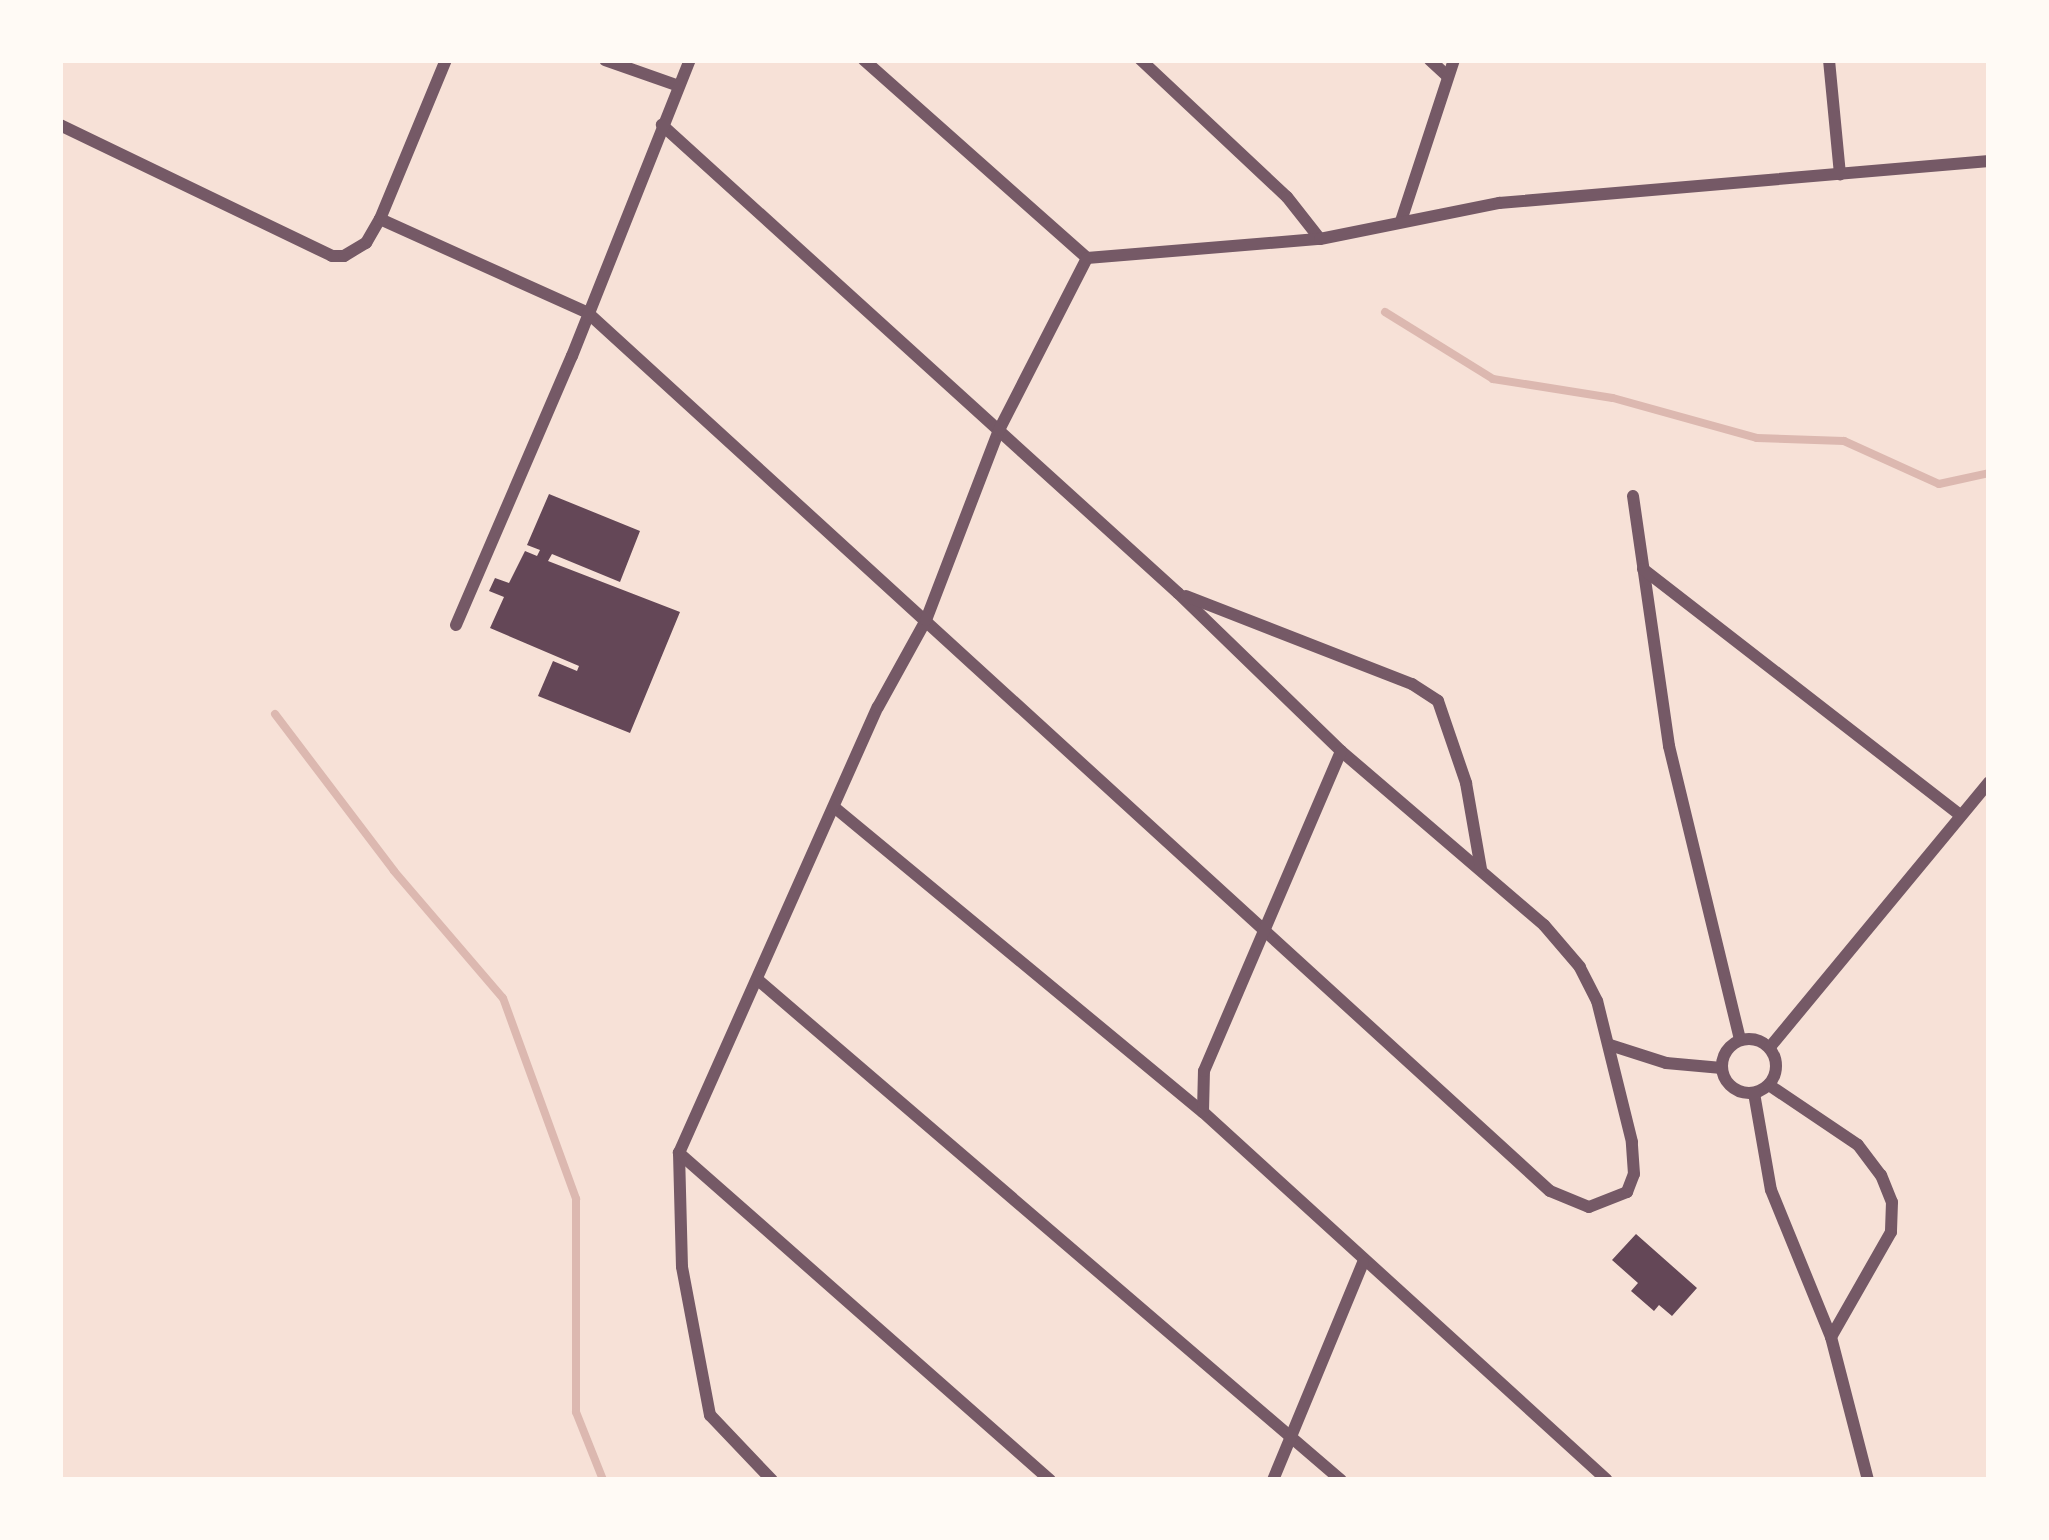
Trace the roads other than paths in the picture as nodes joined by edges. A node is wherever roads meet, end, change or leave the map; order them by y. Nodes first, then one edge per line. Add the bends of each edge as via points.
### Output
1 (446, 60) edge
2 (605, 60) edge
3 (690, 60) edge
4 (864, 60) edge
5 (1142, 60) edge
6 (1430, 60) edge
7 (1454, 60) edge
8 (1829, 60) edge
9 (1447, 76) junction
10 (679, 86) junction
11 (60, 125) edge
12 (662, 125) junction
13 (1989, 161) edge
14 (1840, 174) junction
15 (380, 219) junction
16 (1401, 220) junction
17 (1320, 239) junction
18 (1087, 258) junction
19 (588, 313) junction
20 (999, 430) junction
21 (1633, 496) dead end
22 (1642, 568) junction
23 (1178, 593) junction
24 (926, 620) junction
25 (456, 625) dead end
26 (1341, 751) junction
27 (1989, 782) edge
28 (834, 806) junction
29 (1960, 815) junction
30 (1481, 870) junction
31 (1263, 932) junction
32 (758, 980) junction
33 (1740, 1040) junction
34 (1610, 1045) junction
35 (1770, 1048) junction
36 (1722, 1068) junction
37 (1769, 1085) junction
38 (1754, 1093) junction
39 (1203, 1112) junction
40 (679, 1153) junction
41 (1363, 1263) junction
42 (1832, 1337) junction
43 (1293, 1437) junction
44 (772, 1480) edge
45 (1050, 1480) edge
46 (1273, 1480) edge
47 (1341, 1480) edge
48 (1607, 1480) edge
49 (1868, 1480) edge

1 - 15 street
2 - 10 street
3 - 10 street
4 - 18 street
5 - 17 street via 1287,197
6 - 9 street
7 - 9 street
8 - 14 street
9 - 16 street
10 - 12 street
11 - 15 street via 332,256 366,243
12 - 19 street
12 - 20 street
13 - 14 street
14 - 16 street via 1499,202
15 - 19 street
16 - 17 street
17 - 18 street
18 - 20 street
19 - 24 street
19 - 25 street
20 - 23 street
20 - 24 street
21 - 22 street
22 - 29 street
22 - 33 street via 1669,746
23 - 26 street
23 - 30 street via 1311,641 1438,701 1466,783
24 - 28 street
24 - 31 street
26 - 30 street
26 - 31 street
27 - 29 street
28 - 32 street
28 - 39 street
29 - 35 street
30 - 34 street via 1580,967
31 - 34 street via 1550,1191 1589,1208 1627,1192 1634,1174
31 - 39 street via 1204,1071
32 - 40 street
32 - 43 street
33 - 35 street
33 - 36 street
34 - 36 street via 1666,1063
35 - 37 street via 1777,1068
36 - 38 street via 1730,1085
37 - 38 street
37 - 42 street via 1858,1145 1892,1202 1892,1232
38 - 42 street via 1771,1190
39 - 41 street
40 - 44 street via 682,1267 710,1415
40 - 45 street
41 - 43 street
41 - 48 street
42 - 49 street
43 - 46 street
43 - 47 street

